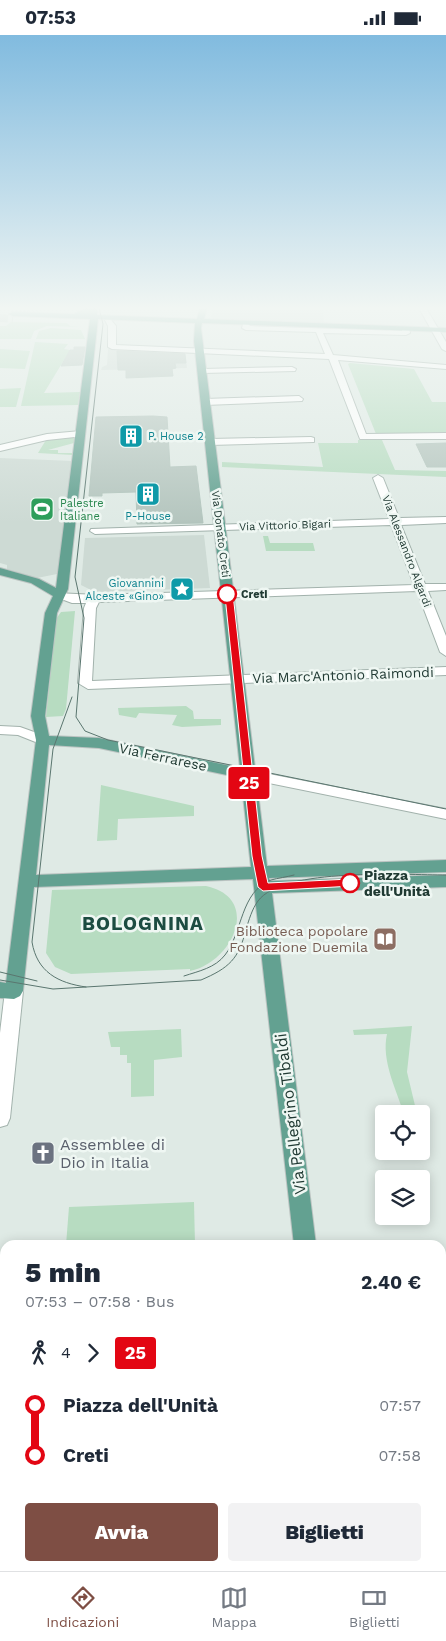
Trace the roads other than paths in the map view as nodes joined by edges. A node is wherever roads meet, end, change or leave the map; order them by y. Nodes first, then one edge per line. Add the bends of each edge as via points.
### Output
1 (87, 380) edge
2 (203, 380) edge
3 (340, 380) edge
4 (299, 399) dead end
5 (205, 402) junction
6 (81, 434) junction
7 (446, 436) edge
8 (311, 440) dead end
9 (210, 442) junction
10 (0, 448) edge
11 (378, 478) dead end
12 (446, 520) edge
13 (396, 522) junction
14 (221, 528) junction
15 (95, 531) dead end
16 (0, 572) edge
17 (65, 573) junction
18 (35, 581) junction
19 (421, 587) junction
20 (446, 587) edge
21 (229, 594) junction
22 (98, 599) junction
23 (57, 600) junction
24 (446, 652) edge
25 (446, 671) edge
26 (237, 679) junction
27 (0, 730) edge
28 (0, 739) edge
29 (43, 739) junction
30 (248, 775) junction
31 (446, 814) edge
32 (446, 866) edge
33 (26, 881) junction
34 (262, 881) junction
35 (446, 881) edge
36 (7, 990) edge
37 (0, 1118) edge
38 (304, 1240) edge

1 - 6 main road
2 - 5 main road, Via Donato Creti
3 - 7 street via 363,437
4 - 5 street
5 - 9 main road, Via Donato Creti
6 - 10 street via 47,437
6 - 17 main road
8 - 9 street
9 - 14 main road, Via Donato Creti
11 - 13 street, Via Alessandro Algardi
12 - 13 street, Via Vittorio Bigari
13 - 14 street, Via Vittorio Bigari
13 - 19 street, Via Alessandro Algardi
14 - 15 street, Via Vittorio Bigari
14 - 21 main road, Via Donato Creti
16 - 18 main road
16 - 23 main road
17 - 18 main road
17 - 23 main road
18 - 23 main road
19 - 20 street
19 - 21 street
19 - 24 street, Via Alessandro Algardi
21 - 22 street
21 - 26 main road, Via Donato Creti
22 - 23 street
22 - 26 street, Via Marc'Antonio Raimondi via 90,608 86,684
23 - 29 main road via 38,716
25 - 26 street, Via Marc'Antonio Raimondi
26 - 30 main road, Via Donato Creti
27 - 29 street via 20,731
28 - 29 street
29 - 30 main road, Via Ferrarese via 99,743
29 - 33 main road
30 - 31 street, Via Ferrarese
30 - 34 main road
32 - 34 main road
33 - 34 main road via 238,875
33 - 36 main road
34 - 35 main road
34 - 38 main road, Via Pellegrino Tibaldi
36 - 37 street

